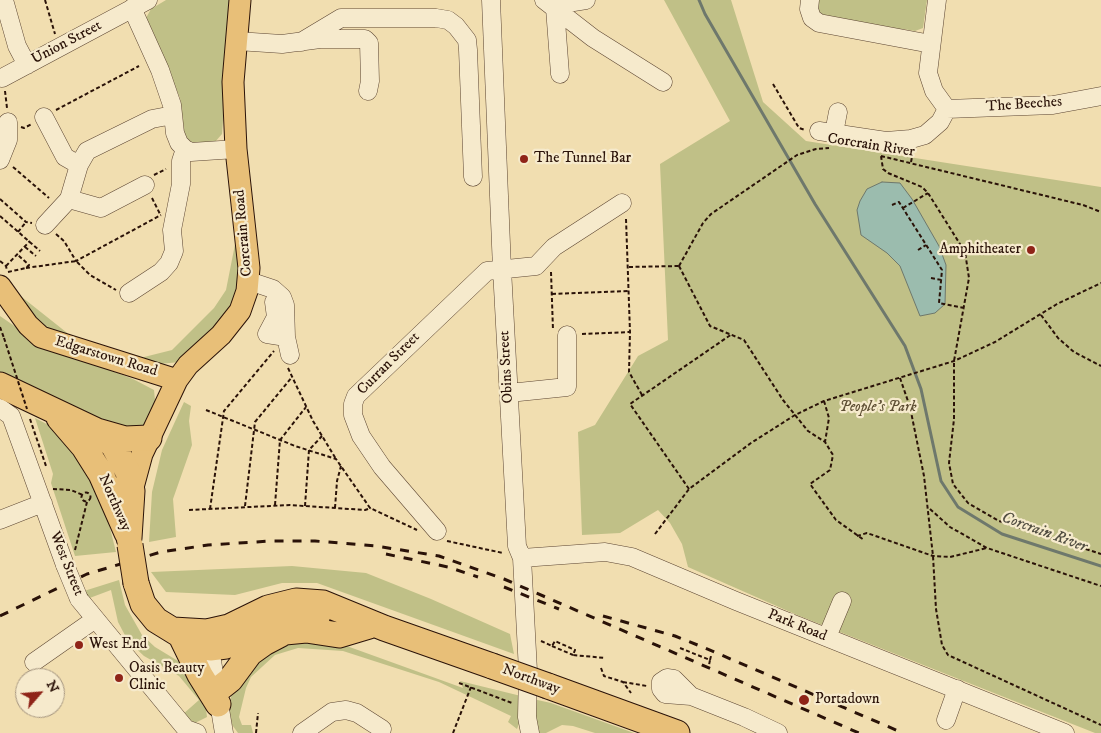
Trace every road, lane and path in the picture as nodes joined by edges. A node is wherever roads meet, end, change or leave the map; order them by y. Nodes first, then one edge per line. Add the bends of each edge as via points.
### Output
1 (4, 0) edge
2 (45, 0) edge
3 (148, 0) edge
4 (240, 0) edge
5 (491, 0) edge
6 (586, 0) edge
7 (810, 0) edge
8 (937, 0) edge
9 (549, 4) edge
10 (132, 8) junction
11 (236, 42) junction
12 (301, 42) junction
13 (931, 44) junction
14 (60, 47) junction
15 (27, 65) junction
16 (139, 66) dead end
17 (560, 74) dead end
18 (2, 78) joint
19 (663, 82) dead end
20 (773, 84) dead end
21 (368, 91) dead end
22 (1101, 96) edge
23 (947, 109) junction
24 (838, 112) dead end
25 (173, 115) junction
26 (44, 117) junction
27 (8, 122) junction
28 (830, 138) junction
29 (236, 149) junction
30 (183, 155) junction
31 (1, 158) edge
32 (79, 165) junction
33 (473, 177) dead end
34 (145, 185) junction
35 (928, 193) junction
36 (0, 199) edge
37 (622, 203) joint
38 (64, 204) junction
39 (892, 205) dead end
40 (903, 208) junction
41 (1101, 212) edge
42 (0, 216) edge
43 (167, 216) junction
44 (26, 222) junction
45 (45, 225) junction
46 (18, 232) junction
47 (30, 242) junction
48 (926, 245) junction
49 (25, 247) junction
50 (918, 250) dead end
51 (40, 251) dead end
52 (18, 255) junction
53 (36, 256) dead end
54 (546, 258) junction
55 (76, 260) junction
56 (0, 261) edge
57 (680, 266) junction
58 (628, 267) junction
59 (26, 268) junction
60 (502, 269) junction
61 (4, 275) edge
62 (931, 278) dead end
63 (942, 280) junction
64 (1101, 283) edge
65 (248, 286) junction
66 (629, 291) junction
67 (128, 293) joint
68 (552, 294) junction
69 (964, 308) junction
70 (1041, 315) junction
71 (0, 327) edge
72 (630, 332) junction
73 (267, 334) junction
74 (732, 334) junction
75 (566, 335) junction
76 (286, 337) junction
77 (287, 358) joint
78 (954, 361) junction
79 (1101, 366) edge
80 (292, 378) junction
81 (900, 378) junction
82 (177, 380) junction
83 (0, 385) edge
84 (509, 393) junction
85 (642, 395) junction
86 (824, 401) junction
87 (306, 407) junction
88 (22, 410) edge
89 (206, 410) dead end
90 (796, 415) junction
91 (223, 418) junction
92 (252, 429) junction
93 (97, 431) junction
94 (322, 436) junction
95 (280, 440) junction
96 (824, 442) junction
97 (309, 450) junction
98 (336, 459) junction
99 (137, 465) junction
100 (341, 466) junction
101 (101, 474) junction
102 (688, 489) junction
103 (82, 495) junction
104 (41, 498) junction
105 (86, 502) junction
106 (275, 505) junction
107 (305, 506) junction
108 (245, 507) junction
109 (335, 508) junction
110 (371, 508) junction
111 (929, 508) junction
112 (210, 509) junction
113 (189, 510) dead end
114 (377, 511) dead end
115 (0, 520) edge
116 (437, 531) dead end
117 (654, 534) dead end
118 (857, 536) junction
119 (864, 540) dead end
120 (129, 542) junction
121 (987, 548) junction
122 (1101, 554) edge
123 (933, 556) junction
124 (522, 558) junction
125 (64, 562) junction
126 (1101, 586) edge
127 (842, 600) dead end
128 (94, 620) junction
129 (377, 627) junction
130 (525, 633) junction
131 (194, 637) junction
132 (827, 638) junction
133 (552, 646) junction
134 (680, 648) dead end
135 (573, 655) junction
136 (711, 656) dead end
137 (605, 658) dead end
138 (38, 659) dead end
139 (710, 660) junction
140 (709, 665) dead end
141 (601, 668) dead end
142 (623, 682) junction
143 (459, 683) dead end
144 (639, 684) dead end
145 (471, 687) junction
146 (957, 689) junction
147 (631, 693) dead end
148 (691, 696) dead end
149 (217, 698) junction
150 (258, 713) dead end
151 (946, 720) dead end
152 (529, 725) edge
153 (1101, 725) edge
154 (382, 729) dead end
155 (224, 732) edge
156 (197, 733) edge
157 (203, 733) edge
158 (256, 733) edge
159 (302, 733) edge
160 (454, 733) edge
161 (676, 733) edge
162 (778, 733) edge
163 (1066, 733) edge

1 - 15 street via 17,46
2 - 14 path
3 - 10 street, Union Street
4 - 11 main road, Corcrain Road
5 - 60 street, Obins Street
6 - 9 street
7 - 13 street via 812,18 819,23
8 - 13 street
9 - 17 street
9 - 19 street via 593,38
10 - 14 street, Union Street
10 - 25 street via 160,70
11 - 12 street
11 - 29 main road, Corcrain Road via 233,82
12 - 21 street via 365,39 370,43
12 - 33 street via 341,18 436,18 448,20 456,26 467,40
13 - 23 street via 928,73 934,91
14 - 15 street, Union Street
15 - 18 street, Union Street
16 - 26 path
18 - 27 path
20 - 28 path via 799,128
22 - 23 street, The Beeches via 1053,105
23 - 28 street via 940,122 925,134 910,139
24 - 28 street
25 - 30 street
25 - 32 street via 152,119 111,138 87,151
26 - 27 path via 24,128
26 - 32 street via 65,158
27 - 31 street via 8,140
28 - 57 path, Corcrain River via 816,149 797,155 711,214
29 - 30 street
29 - 65 main road, Corcrain Road
30 - 34 path via 143,181
30 - 43 street via 181,184
31 - 38 path
32 - 38 street
34 - 38 street via 101,208
34 - 43 path
35 - 40 path
35 - 41 path, Corcrain River via 922,187 888,174 883,169 881,156
35 - 69 path via 965,252 968,278
36 - 44 path
37 - 54 street via 554,247
37 - 58 path via 625,202
38 - 45 street
39 - 40 path via 899,202
40 - 48 path
42 - 46 path
43 - 55 path
43 - 67 street via 174,251 169,263 161,272
44 - 45 path
44 - 46 path
45 - 55 path via 64,241
46 - 47 path
47 - 49 path
47 - 51 path
48 - 50 path
48 - 63 path via 942,270
49 - 52 path
49 - 53 path
52 - 59 path via 29,265
52 - 61 path
54 - 60 street via 536,266
54 - 68 path via 550,265
55 - 59 path
55 - 67 path via 90,275 112,289
56 - 61 path
57 - 58 path
57 - 74 path via 710,326
58 - 66 path
59 - 61 path
60 - 84 street, Obins Street
60 - 116 street, Curran Street via 487,271 364,386 352,404 356,424 368,447
61 - 82 main road, Edgarstown Road via 28,325 42,337
62 - 63 path
63 - 69 path via 938,302
64 - 70 path
65 - 73 street via 274,302 276,317
65 - 76 street via 273,289 282,297
65 - 82 main road, Corcrain Road via 240,311
66 - 68 path
66 - 72 path
68 - 75 path via 553,336
69 - 78 path
70 - 78 path
70 - 79 path via 1058,338 1074,352
71 - 88 path, bridge
72 - 75 path
72 - 85 path via 629,372
73 - 76 street
73 - 91 path via 277,347 224,411
74 - 85 path
74 - 90 path via 744,340
75 - 84 street via 567,387
76 - 77 street
77 - 80 path
78 - 81 path
78 - 122 path via 954,419 949,463 953,484 968,503 999,521
80 - 87 path
80 - 92 path via 254,422
81 - 86 path
81 - 111 path via 910,407
82 - 99 main road, Corcrain Road
83 - 88 highway, Northway
84 - 124 street, Obins Street via 517,546
85 - 102 path via 630,404
86 - 90 path
86 - 96 path via 829,418
87 - 94 path
87 - 95 path
88 - 93 highway, Northway
88 - 101 highway, Northway via 84,447
88 - 104 street, West Street
89 - 91 path
90 - 96 path via 808,431
90 - 102 path
91 - 92 path
91 - 112 path
92 - 95 path
92 - 108 path
93 - 99 highway, Northway
93 - 99 highway via 124,439
94 - 97 path
94 - 98 path
95 - 97 path
95 - 106 path
96 - 118 path via 833,455 830,470 810,484 836,520
97 - 98 path
97 - 107 path
98 - 100 path
99 - 101 main road via 118,476
99 - 120 highway, Northway
100 - 109 path
100 - 110 path
101 - 120 highway, Northway
102 - 117 path
103 - 104 path via 62,489
103 - 105 path
103 - 105 path via 90,495
104 - 115 street
104 - 125 street, West Street
105 - 125 path via 77,547
106 - 107 path
106 - 108 path
107 - 109 path
108 - 112 path
109 - 110 path
110 - 114 path
111 - 121 path via 950,527
111 - 123 path
112 - 113 path
118 - 119 path
118 - 123 path via 867,533
120 - 131 highway, Northway, bridge via 143,604 156,620
121 - 123 path via 950,557
121 - 126 path
123 - 153 path via 936,609 942,645 948,655
124 - 130 street, Obins Street
124 - 132 street, Park Road via 605,552 623,554
125 - 128 street, West Street, bridge via 79,599
127 - 132 street
128 - 138 street
128 - 156 street, West Street via 186,729
129 - 131 highway, Northway via 338,607 296,601 268,608 230,627
129 - 149 highway via 340,635 306,630 284,632 250,653
129 - 161 highway, Northway, bridge
130 - 133 path
130 - 152 street, Obins Street
131 - 149 highway via 200,675
132 - 146 street, Park Road
133 - 135 path
133 - 135 path via 555,641 575,650
134 - 139 path
135 - 137 path
136 - 139 path
139 - 140 path
141 - 142 path via 604,676
142 - 144 path
142 - 147 path
143 - 145 path
145 - 152 path via 512,702 518,718
145 - 160 path
146 - 151 street
146 - 163 street, Park Road
148 - 162 street
149 - 155 street
150 - 158 path
154 - 159 street via 358,713 346,710 332,712
155 - 157 street

